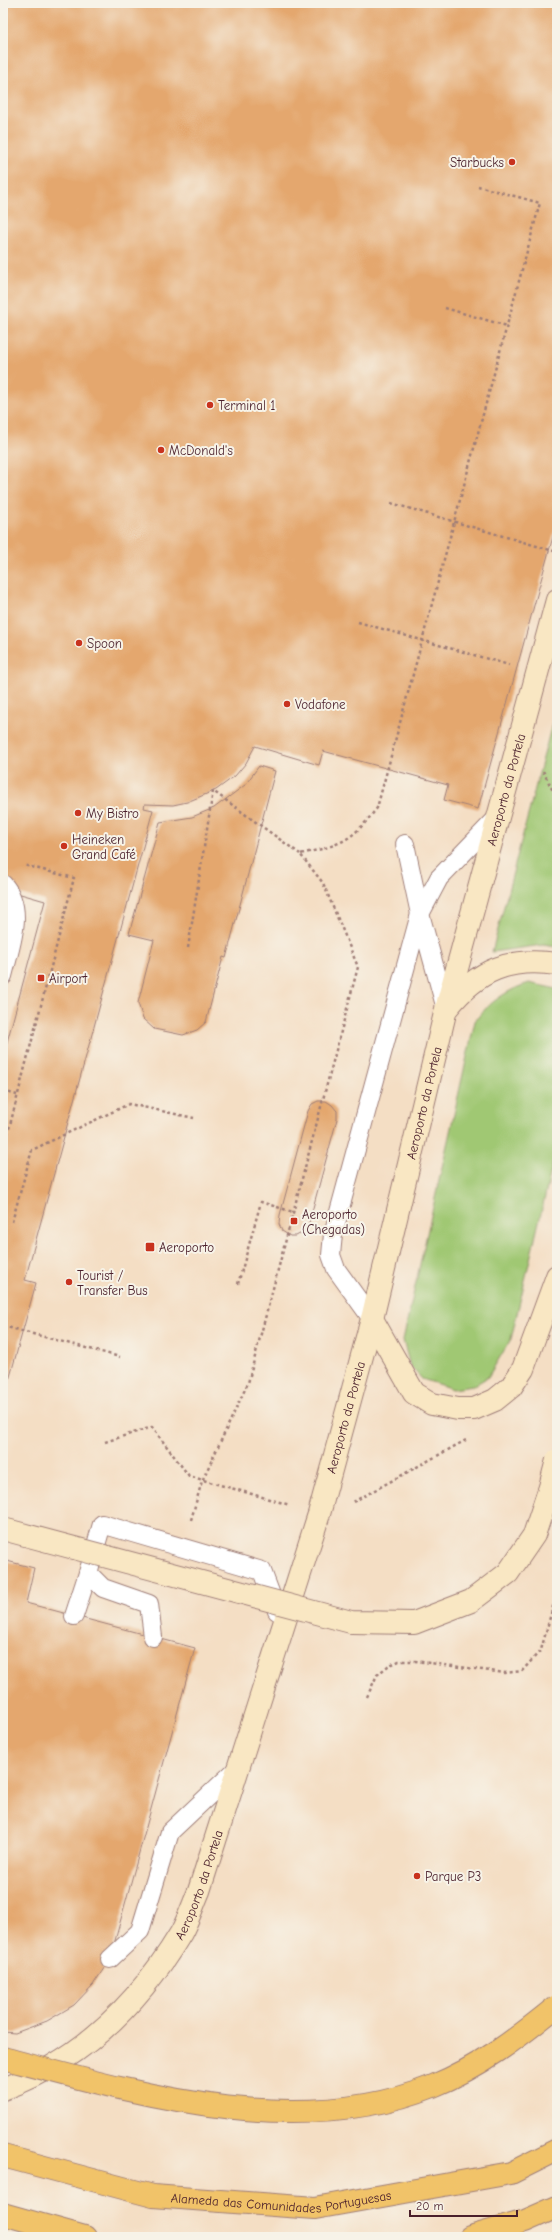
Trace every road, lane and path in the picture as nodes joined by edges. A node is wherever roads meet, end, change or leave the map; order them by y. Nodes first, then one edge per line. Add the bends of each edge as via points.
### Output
1 (478, 186) dead end
2 (445, 308) dead end
3 (507, 326) junction
4 (391, 503) dead end
5 (454, 522) junction
6 (557, 552) edge
7 (557, 600) edge
8 (358, 622) dead end
9 (421, 641) junction
10 (536, 673) junction
11 (545, 766) dead end
12 (557, 799) edge
13 (496, 820) junction
14 (405, 844) dead end
15 (300, 854) junction
16 (17, 863) dead end
17 (3, 884) edge
18 (420, 914) junction
19 (188, 948) dead end
20 (557, 964) edge
21 (3, 976) edge
22 (446, 1009) junction
23 (3, 1091) edge
24 (17, 1095) junction
25 (194, 1118) dead end
26 (3, 1152) edge
27 (294, 1212) junction
28 (12, 1222) dead end
29 (557, 1276) edge
30 (238, 1284) dead end
31 (372, 1319) junction
32 (3, 1326) edge
33 (120, 1357) dead end
34 (557, 1460) edge
35 (3, 1529) edge
36 (184, 1547) junction
37 (88, 1573) junction
38 (557, 1592) edge
39 (74, 1616) dead end
40 (283, 1629) junction
41 (153, 1637) dead end
42 (367, 1697) dead end
43 (240, 1765) junction
44 (110, 1959) dead end
45 (557, 2006) edge
46 (3, 2058) edge
47 (3, 2089) edge
48 (557, 2150) edge
49 (3, 2156) edge
50 (557, 2207) edge
51 (3, 2214) edge
52 (85, 2237) edge
53 (470, 2237) edge

1 - 3 path via 540,203
2 - 3 path
3 - 5 path
4 - 5 path
5 - 6 path
5 - 9 path
7 - 10 main road, Aeroporto da Portela
8 - 9 path
9 - 10 path
9 - 15 path via 377,808 359,831 335,846
10 - 13 main road, Aeroporto da Portela
11 - 12 path via 543,773
13 - 18 lane via 439,878
13 - 22 main road, Aeroporto da Portela
14 - 18 lane
15 - 19 path via 214,791
15 - 27 path via 322,883 358,967
16 - 24 path via 74,878
17 - 21 lane via 11,892 16,908 15,924
18 - 22 lane
18 - 31 lane via 333,1234 331,1255 336,1269
20 - 22 main road via 535,961 515,963 484,974 462,989
22 - 31 main road, Aeroporto da Portela
23 - 24 path
24 - 26 path
25 - 28 path via 128,1104 32,1150
27 - 30 path via 261,1202
27 - 36 path via 248,1383 202,1481
29 - 31 main road via 523,1368 511,1387 495,1400 474,1409 432,1404 414,1393
31 - 40 main road, Aeroporto da Portela via 319,1514
32 - 33 path
34 - 35 main road, bridge via 534,1535 508,1573 471,1601 414,1623 351,1622
36 - 37 lane via 102,1524
36 - 40 lane via 262,1570
37 - 39 lane
37 - 41 lane via 103,1588 149,1604
38 - 42 path via 541,1650 522,1671 505,1673 399,1661 377,1675
40 - 43 main road, Aeroporto da Portela
43 - 44 lane via 170,1832 140,1931
43 - 47 main road, Aeroporto da Portela via 199,1891 181,1932 155,1973 127,2008 97,2036 63,2060
45 - 46 main road, bridge via 512,2043 474,2066 433,2086 375,2103 321,2110 263,2111 204,2105 98,2084
48 - 49 main road, Alameda das Comunidades Portuguesas via 511,2173 315,2208 154,2196
50 - 53 main road via 525,2221
51 - 52 main road

